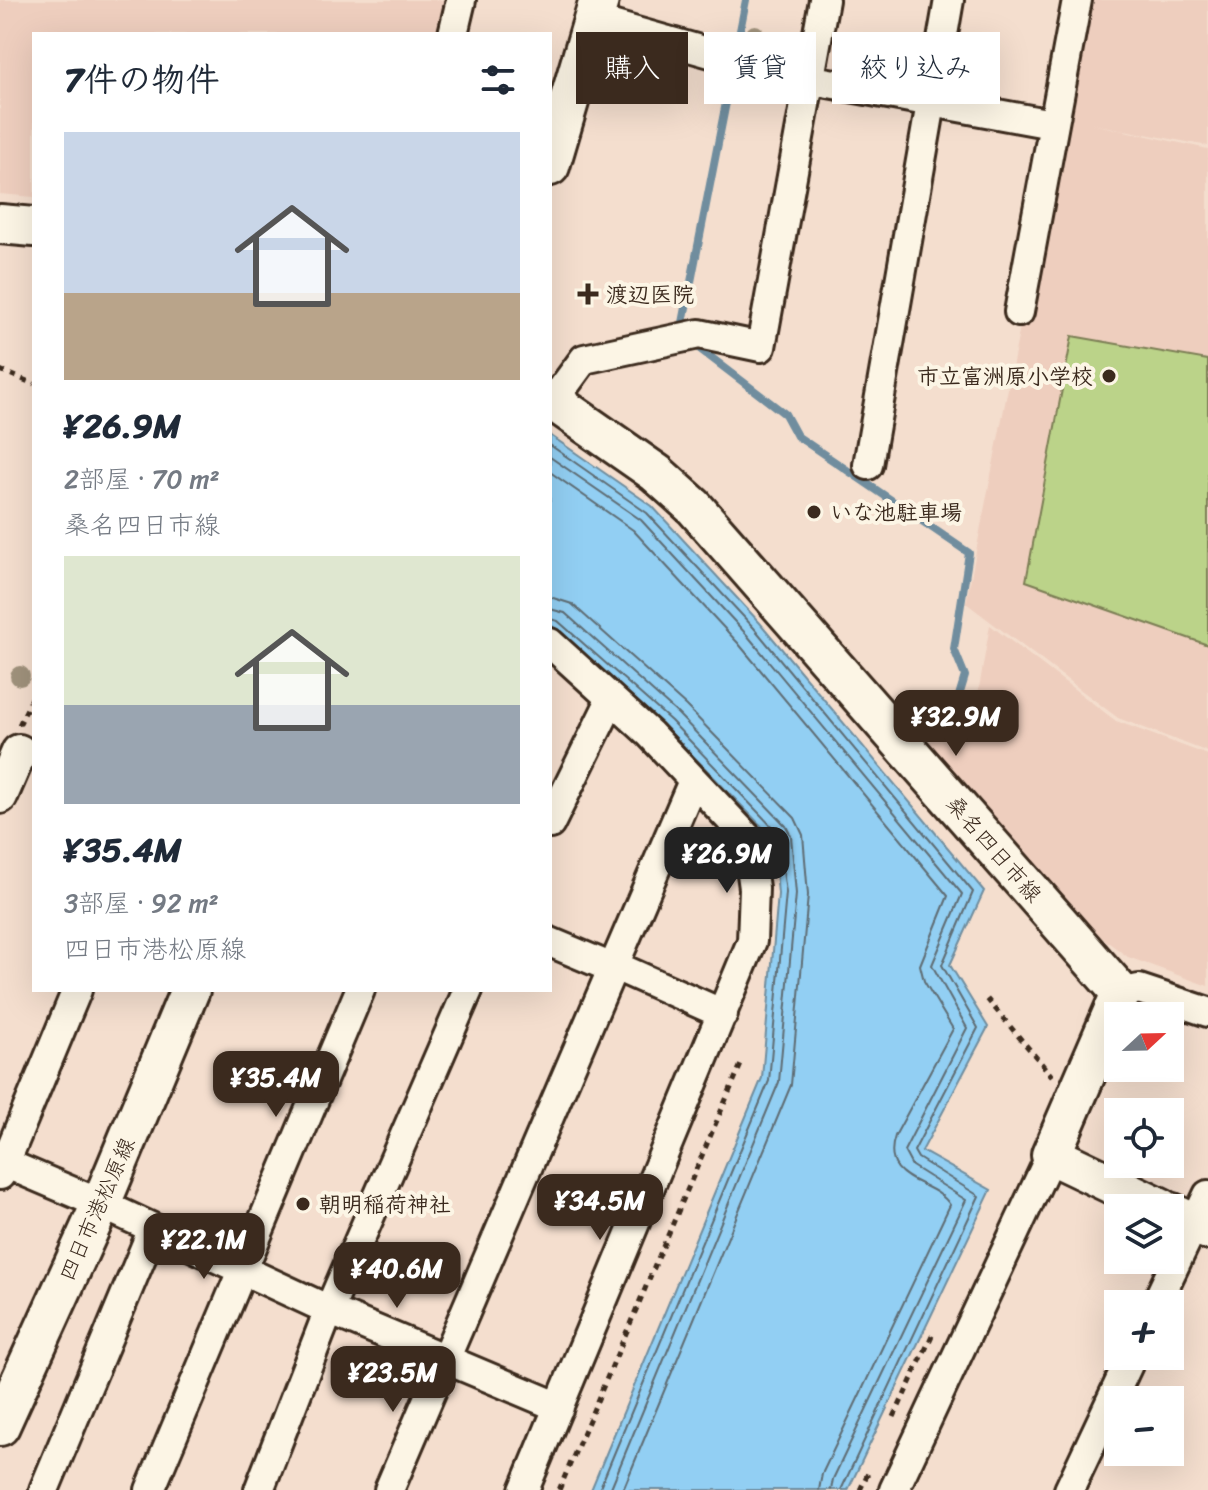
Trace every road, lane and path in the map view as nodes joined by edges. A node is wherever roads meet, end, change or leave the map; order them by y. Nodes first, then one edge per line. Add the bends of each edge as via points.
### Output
1 (461, 0) edge
2 (824, 0) edge
3 (949, 0) edge
4 (1077, 0) edge
5 (596, 10) edge
6 (453, 32) edge
7 (943, 32) edge
8 (816, 39) edge
9 (704, 50) edge
10 (803, 104) edge
11 (929, 104) edge
12 (946, 104) edge
13 (1052, 124) junction
14 (552, 159) edge
15 (0, 224) edge
16 (32, 227) edge
17 (1019, 312) dead end
18 (0, 370) edge
19 (32, 383) edge
20 (552, 400) edge
21 (868, 465) dead end
22 (552, 645) edge
23 (611, 700) junction
24 (32, 701) edge
25 (18, 746) edge
26 (693, 781) junction
27 (0, 796) edge
28 (552, 820) edge
29 (552, 943) edge
30 (613, 967) junction
31 (76, 992) edge
32 (189, 992) edge
33 (359, 992) edge
34 (467, 992) edge
35 (1121, 993) junction
36 (987, 999) dead end
37 (1208, 1012) edge
38 (723, 1014) junction
39 (742, 1062) dead end
40 (1077, 1096) junction
41 (1051, 1155) junction
42 (1, 1167) edge
43 (101, 1204) junction
44 (1188, 1214) edge
45 (153, 1229) junction
46 (241, 1269) junction
47 (1161, 1290) edge
48 (329, 1310) junction
49 (444, 1358) junction
50 (1125, 1370) edge
51 (559, 1407) junction
52 (0, 1426) edge
53 (44, 1490) edge
54 (150, 1490) edge
55 (259, 1490) edge
56 (389, 1490) edge
57 (524, 1490) edge
58 (559, 1490) edge
59 (894, 1490) edge
60 (1069, 1490) edge

1 - 6 street
2 - 8 street
3 - 7 street
4 - 13 street
5 - 9 street
5 - 14 main road
10 - 20 street via 761,347 699,334 584,359
11 - 21 street
12 - 13 street
13 - 17 street
15 - 16 main road
18 - 19 path
20 - 35 main road, 桑名四日市線 via 656,473 694,507
22 - 23 street
23 - 26 street
23 - 28 street
24 - 25 path
25 - 27 street
26 - 30 street
26 - 38 street via 747,837 754,888 752,941
29 - 30 street
30 - 38 street
30 - 49 street
31 - 42 street
32 - 43 main road, 四日市港松原線
33 - 46 street
34 - 48 street
35 - 37 street via 1139,989
35 - 40 main road
36 - 40 path via 1061,1087
38 - 51 street
39 - 58 path
40 - 41 main road
41 - 44 main road
41 - 59 street
42 - 43 street
43 - 45 street
43 - 52 main road, 四日市港松原線
44 - 47 street
45 - 46 street
45 - 53 street
46 - 48 street
46 - 54 street
48 - 49 street
48 - 55 street
49 - 51 street
49 - 56 street
50 - 60 street
51 - 57 street

